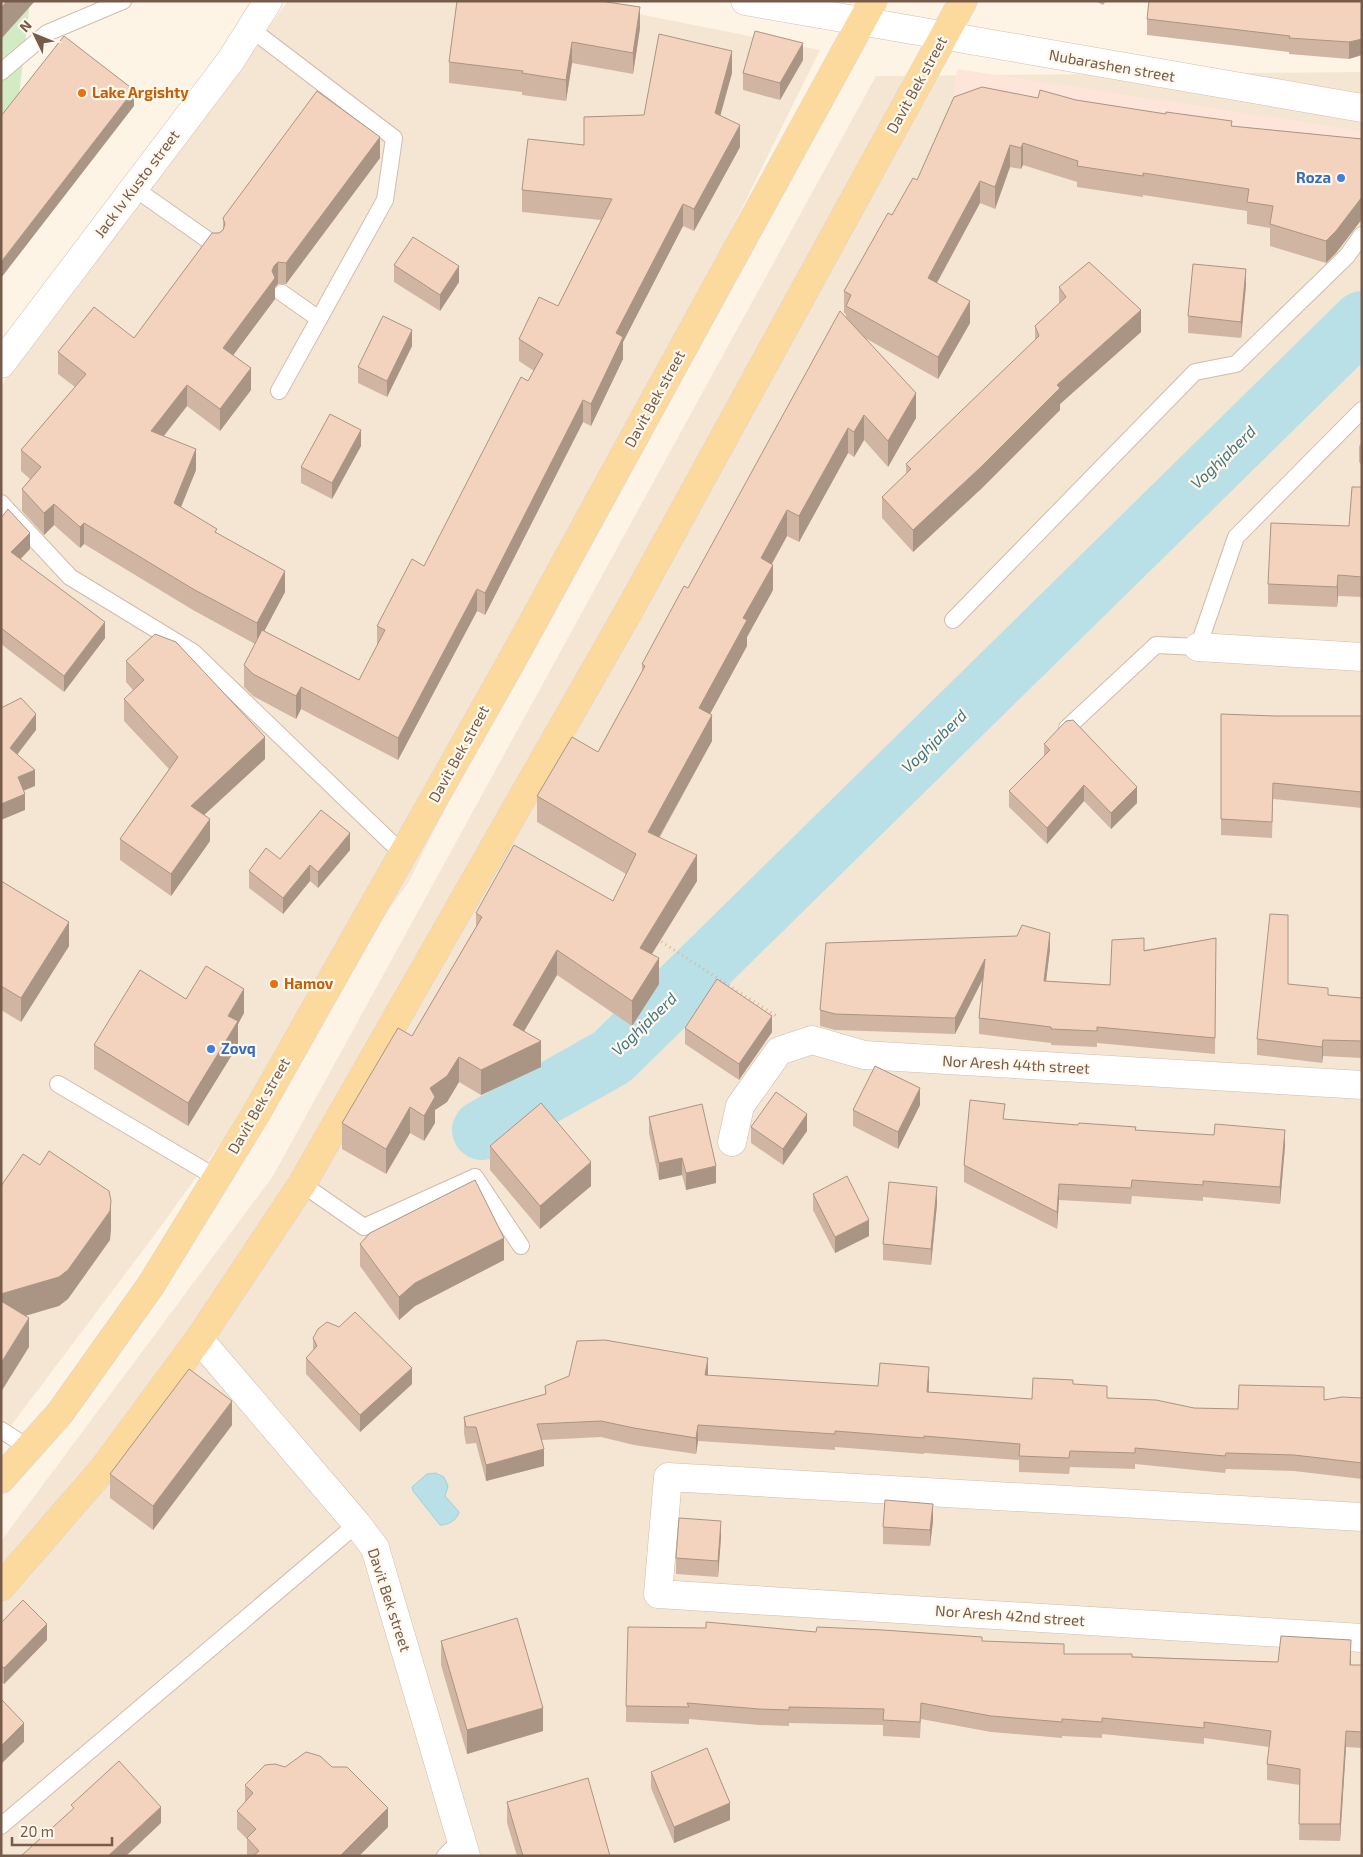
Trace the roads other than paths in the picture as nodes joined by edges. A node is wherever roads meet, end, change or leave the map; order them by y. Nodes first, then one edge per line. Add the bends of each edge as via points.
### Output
1 (123, 1) edge
2 (268, 1) edge
3 (744, 1) edge
4 (963, 1) edge
5 (868, 11) edge
6 (251, 29) junction
7 (944, 36) junction
8 (1, 72) edge
9 (1362, 108) edge
10 (134, 188) junction
11 (1362, 235) edge
12 (215, 245) edge
13 (282, 293) dead end
14 (319, 319) junction
15 (1, 364) edge
16 (279, 391) dead end
17 (1362, 410) edge
18 (1, 503) edge
19 (953, 620) dead end
20 (1198, 647) junction
21 (1362, 657) edge
22 (1067, 728) edge
23 (403, 854) junction
24 (58, 1084) dead end
25 (1362, 1085) edge
26 (732, 1142) dead end
27 (216, 1178) junction
28 (302, 1184) junction
29 (521, 1246) dead end
30 (199, 1339) junction
31 (1, 1430) edge
32 (29, 1448) junction
33 (1, 1479) edge
34 (1362, 1517) edge
35 (357, 1524) junction
36 (1, 1587) edge
37 (1362, 1638) edge
38 (1, 1826) edge
39 (457, 1851) edge

1 - 8 lane via 47,33
2 - 6 street, Jack Iv Kusto street
3 - 5 street
4 - 7 main road, Davit Bek street
5 - 7 street, Nubarashen street
5 - 23 main road, Davit Bek street
6 - 10 street, Jack Iv Kusto street
6 - 14 lane via 394,138 385,200
7 - 9 street, Nubarashen street
7 - 28 main road, Davit Bek street via 630,609
10 - 12 lane
10 - 15 street, Jack Iv Kusto street
11 - 19 lane via 1347,256 1236,364 1195,372
13 - 14 lane
14 - 16 lane
17 - 20 lane via 1236,537
18 - 23 lane via 70,577 193,652
20 - 21 street
20 - 22 lane via 1156,645
23 - 27 main road, Davit Bek street via 257,1112
24 - 27 lane
25 - 26 street, Nor Aresh 44th street via 864,1056 812,1040 779,1051 740,1106
27 - 32 main road, Davit Bek street via 151,1285 60,1413
28 - 29 lane via 364,1227 475,1176
28 - 30 main road, Davit Bek street
30 - 35 street, Davit Bek street
30 - 36 main road, Davit Bek street via 103,1470
31 - 32 lane
32 - 33 main road, Davit Bek street
34 - 37 street, Nor Aresh 42nd street via 668,1477 658,1594
35 - 38 lane
35 - 39 street, Davit Bek street via 375,1548

